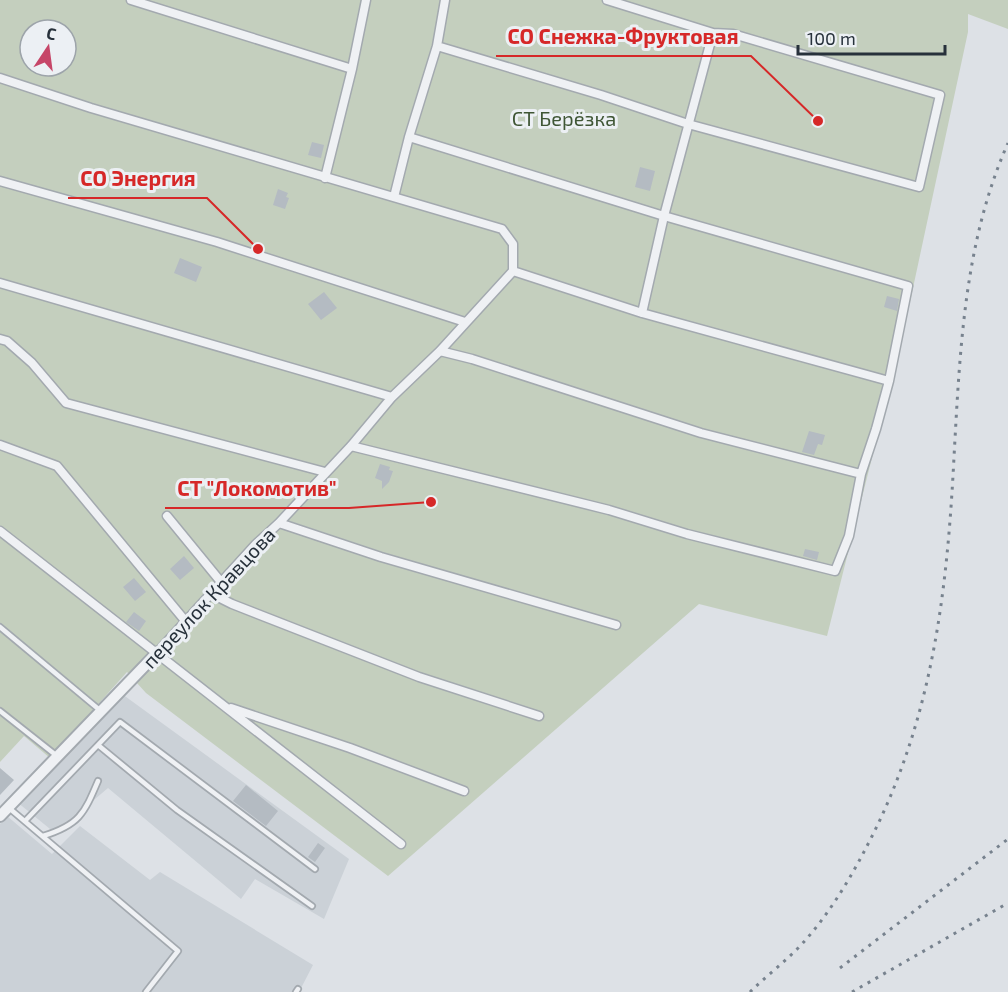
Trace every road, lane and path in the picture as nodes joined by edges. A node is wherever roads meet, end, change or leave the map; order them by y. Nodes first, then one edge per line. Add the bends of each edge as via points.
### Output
1 (131, 0) edge
2 (366, 0) edge
3 (445, 0) edge
4 (607, 0) edge
5 (713, 33) junction
6 (437, 46) junction
7 (352, 69) junction
8 (0, 78) edge
9 (688, 124) junction
10 (409, 137) junction
11 (325, 178) junction
12 (0, 181) edge
13 (394, 197) junction
14 (664, 216) junction
15 (513, 270) junction
16 (0, 283) edge
17 (642, 313) junction
18 (465, 322) junction
19 (0, 339) edge
20 (440, 351) junction
21 (889, 381) junction
22 (392, 397) junction
23 (0, 445) edge
24 (351, 447) junction
25 (325, 472) junction
26 (861, 474) junction
27 (167, 516) dead end
28 (279, 523) junction
29 (0, 531) edge
30 (221, 582) junction
31 (212, 594) junction
32 (187, 623) junction
33 (616, 625) dead end
34 (0, 627) edge
35 (156, 654) junction
36 (225, 706) junction
37 (0, 711) edge
38 (102, 712) junction
39 (539, 716) dead end
40 (98, 745) junction
41 (58, 757) junction
42 (98, 781) dead end
43 (464, 791) dead end
44 (4, 804) edge
45 (0, 816) edge
46 (25, 821) junction
47 (43, 836) junction
48 (401, 844) dead end
49 (315, 869) dead end
50 (312, 906) dead end
51 (146, 992) edge

1 - 7 street
2 - 7 street
3 - 6 street
4 - 5 street
5 - 9 street
5 - 9 street via 733,34 940,95 919,187
6 - 9 street
6 - 10 street
7 - 11 street
8 - 11 street
9 - 14 street
10 - 13 street
10 - 14 street
11 - 13 street
12 - 18 street via 217,242
13 - 15 street via 502,229 513,244
14 - 17 street
14 - 21 street via 908,286
15 - 17 street
15 - 18 street, переулок Кравцова
16 - 22 street
17 - 21 street
18 - 20 street, переулок Кравцова
19 - 25 street via 7,340 32,363 66,403
20 - 22 street, переулок Кравцова
20 - 26 street via 701,433
21 - 26 street
22 - 24 street, переулок Кравцова
23 - 32 street via 57,466
24 - 25 street, переулок Кравцова
24 - 26 street via 835,570 849,536
25 - 28 street, переулок Кравцова
27 - 30 street
28 - 30 street, переулок Кравцова
28 - 33 street
29 - 35 street
30 - 31 street, переулок Кравцова
31 - 32 street, переулок Кравцова
31 - 39 street via 418,677
32 - 35 street, переулок Кравцова
34 - 38 lane
35 - 36 street
35 - 38 street, переулок Кравцова
36 - 43 street
36 - 48 street
37 - 41 lane
38 - 41 street, переулок Кравцова
40 - 46 lane
40 - 49 lane via 120,722
40 - 50 lane via 177,810
41 - 44 street, переулок Кравцова
42 - 47 lane via 81,816 64,830
44 - 45 street, переулок Кравцова
44 - 46 lane
46 - 47 lane
47 - 51 lane via 178,951

